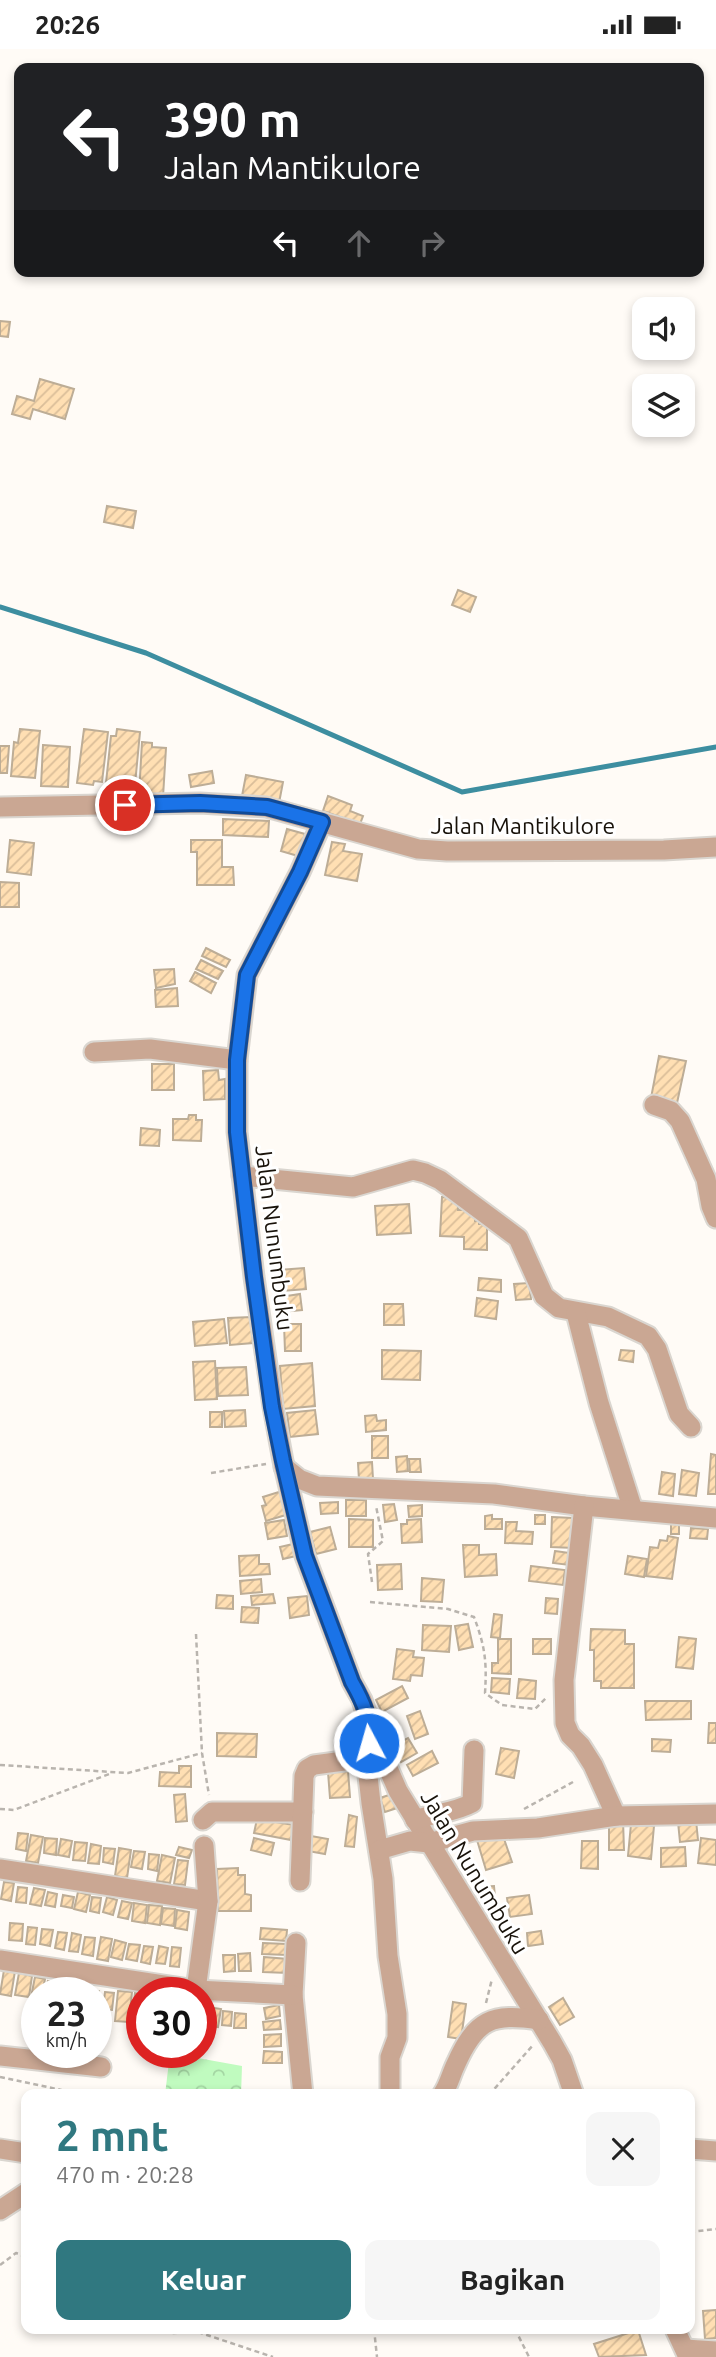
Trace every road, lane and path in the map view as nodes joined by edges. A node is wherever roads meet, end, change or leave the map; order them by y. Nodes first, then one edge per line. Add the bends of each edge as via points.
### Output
1 (0, 807) edge
2 (322, 822) junction
3 (716, 847) edge
4 (94, 1052) dead end
5 (237, 1060) junction
6 (654, 1105) dead end
7 (242, 1176) junction
8 (716, 1219) edge
9 (576, 1313) junction
10 (691, 1427) dead end
11 (284, 1464) junction
12 (211, 1473) dead end
13 (374, 1489) junction
14 (584, 1506) junction
15 (633, 1510) junction
16 (716, 1518) edge
17 (372, 1582) dead end
18 (370, 1602) dead end
19 (196, 1634) dead end
20 (564, 1680) junction
21 (371, 1729) junction
22 (474, 1750) dead end
23 (202, 1753) junction
24 (366, 1758) junction
25 (0, 1765) edge
26 (115, 1772) junction
27 (573, 1782) dead end
28 (0, 1809) edge
29 (303, 1812) junction
30 (520, 1812) dead end
31 (716, 1814) edge
32 (208, 1816) joint
33 (615, 1816) junction
34 (415, 1820) junction
35 (429, 1843) junction
36 (204, 1846) dead end
37 (379, 1850) junction
38 (0, 1869) edge
39 (299, 1881) dead end
40 (208, 1901) junction
41 (296, 1943) dead end
42 (497, 1955) junction
43 (0, 1960) edge
44 (197, 1977) edge
45 (126, 1979) edge
46 (217, 1991) edge
47 (293, 1995) junction
48 (482, 2025) junction
49 (542, 2026) junction
50 (0, 2056) edge
51 (21, 2058) edge
52 (0, 2077) edge
53 (57, 2089) edge
54 (302, 2089) edge
55 (390, 2089) edge
56 (445, 2089) edge
57 (494, 2089) edge
58 (573, 2089) edge
59 (0, 2149) edge
60 (695, 2149) edge
61 (716, 2151) edge
62 (21, 2152) edge
63 (21, 2186) edge
64 (0, 2196) edge
65 (21, 2196) edge
66 (0, 2210) edge
67 (716, 2229) edge
68 (695, 2231) edge
69 (21, 2255) edge
70 (0, 2265) edge
71 (204, 2334) edge
72 (375, 2334) edge
73 (518, 2334) edge
74 (678, 2334) edge
75 (716, 2351) edge
76 (686, 2353) edge
77 (273, 2357) edge
78 (377, 2357) edge
79 (529, 2357) edge

1 - 2 street, Jalan Mantikulore via 200,803 267,807
2 - 3 street, Jalan Mantikulore via 440,851
2 - 5 street, Jalan Nunumbuku via 247,975
4 - 5 street via 150,1049
5 - 7 street, Jalan Nunumbuku
6 - 8 street via 671,1111 680,1121 706,1179
7 - 9 street via 353,1187 413,1170 425,1173 517,1238 544,1296 554,1306
7 - 11 street, Jalan Nunumbuku via 272,1407
9 - 10 street via 608,1317 648,1336 657,1349 679,1414
9 - 15 street
11 - 12 path
11 - 13 street via 299,1479 317,1486
11 - 21 street, Jalan Nunumbuku via 305,1556
13 - 14 street via 494,1494
13 - 17 path via 383,1541 368,1554
14 - 15 street
14 - 20 street
15 - 16 street
18 - 20 path via 448,1609 474,1617 487,1662 485,1693 502,1705 535,1709
19 - 23 path
20 - 33 street via 567,1729 593,1765
21 - 24 street
21 - 34 street, Jalan Nunumbuku
22 - 34 street via 472,1803
23 - 26 path via 128,1773
23 - 32 path
24 - 29 street via 307,1769
24 - 37 street
25 - 26 path
26 - 28 path via 13,1810
27 - 30 path
29 - 32 street
29 - 39 street
31 - 33 street
33 - 35 street via 538,1828 472,1831
34 - 35 street, Jalan Nunumbuku
35 - 37 street via 410,1841
35 - 42 street, Jalan Nunumbuku
36 - 40 street
37 - 55 street via 397,2014
38 - 40 street
40 - 44 street
41 - 47 street
42 - 48 path
42 - 49 street, Jalan Nunumbuku
43 - 45 street
46 - 47 street
47 - 54 street
48 - 49 street via 496,2018
48 - 56 street via 457,2060
49 - 57 path
49 - 58 street, Jalan Nunumbuku
50 - 51 street
52 - 53 path
59 - 62 street
60 - 61 street
63 - 64 street
65 - 66 street
67 - 68 path
69 - 70 path via 16,2253
71 - 77 path
72 - 78 path
73 - 79 path
74 - 76 street
75 - 76 street

